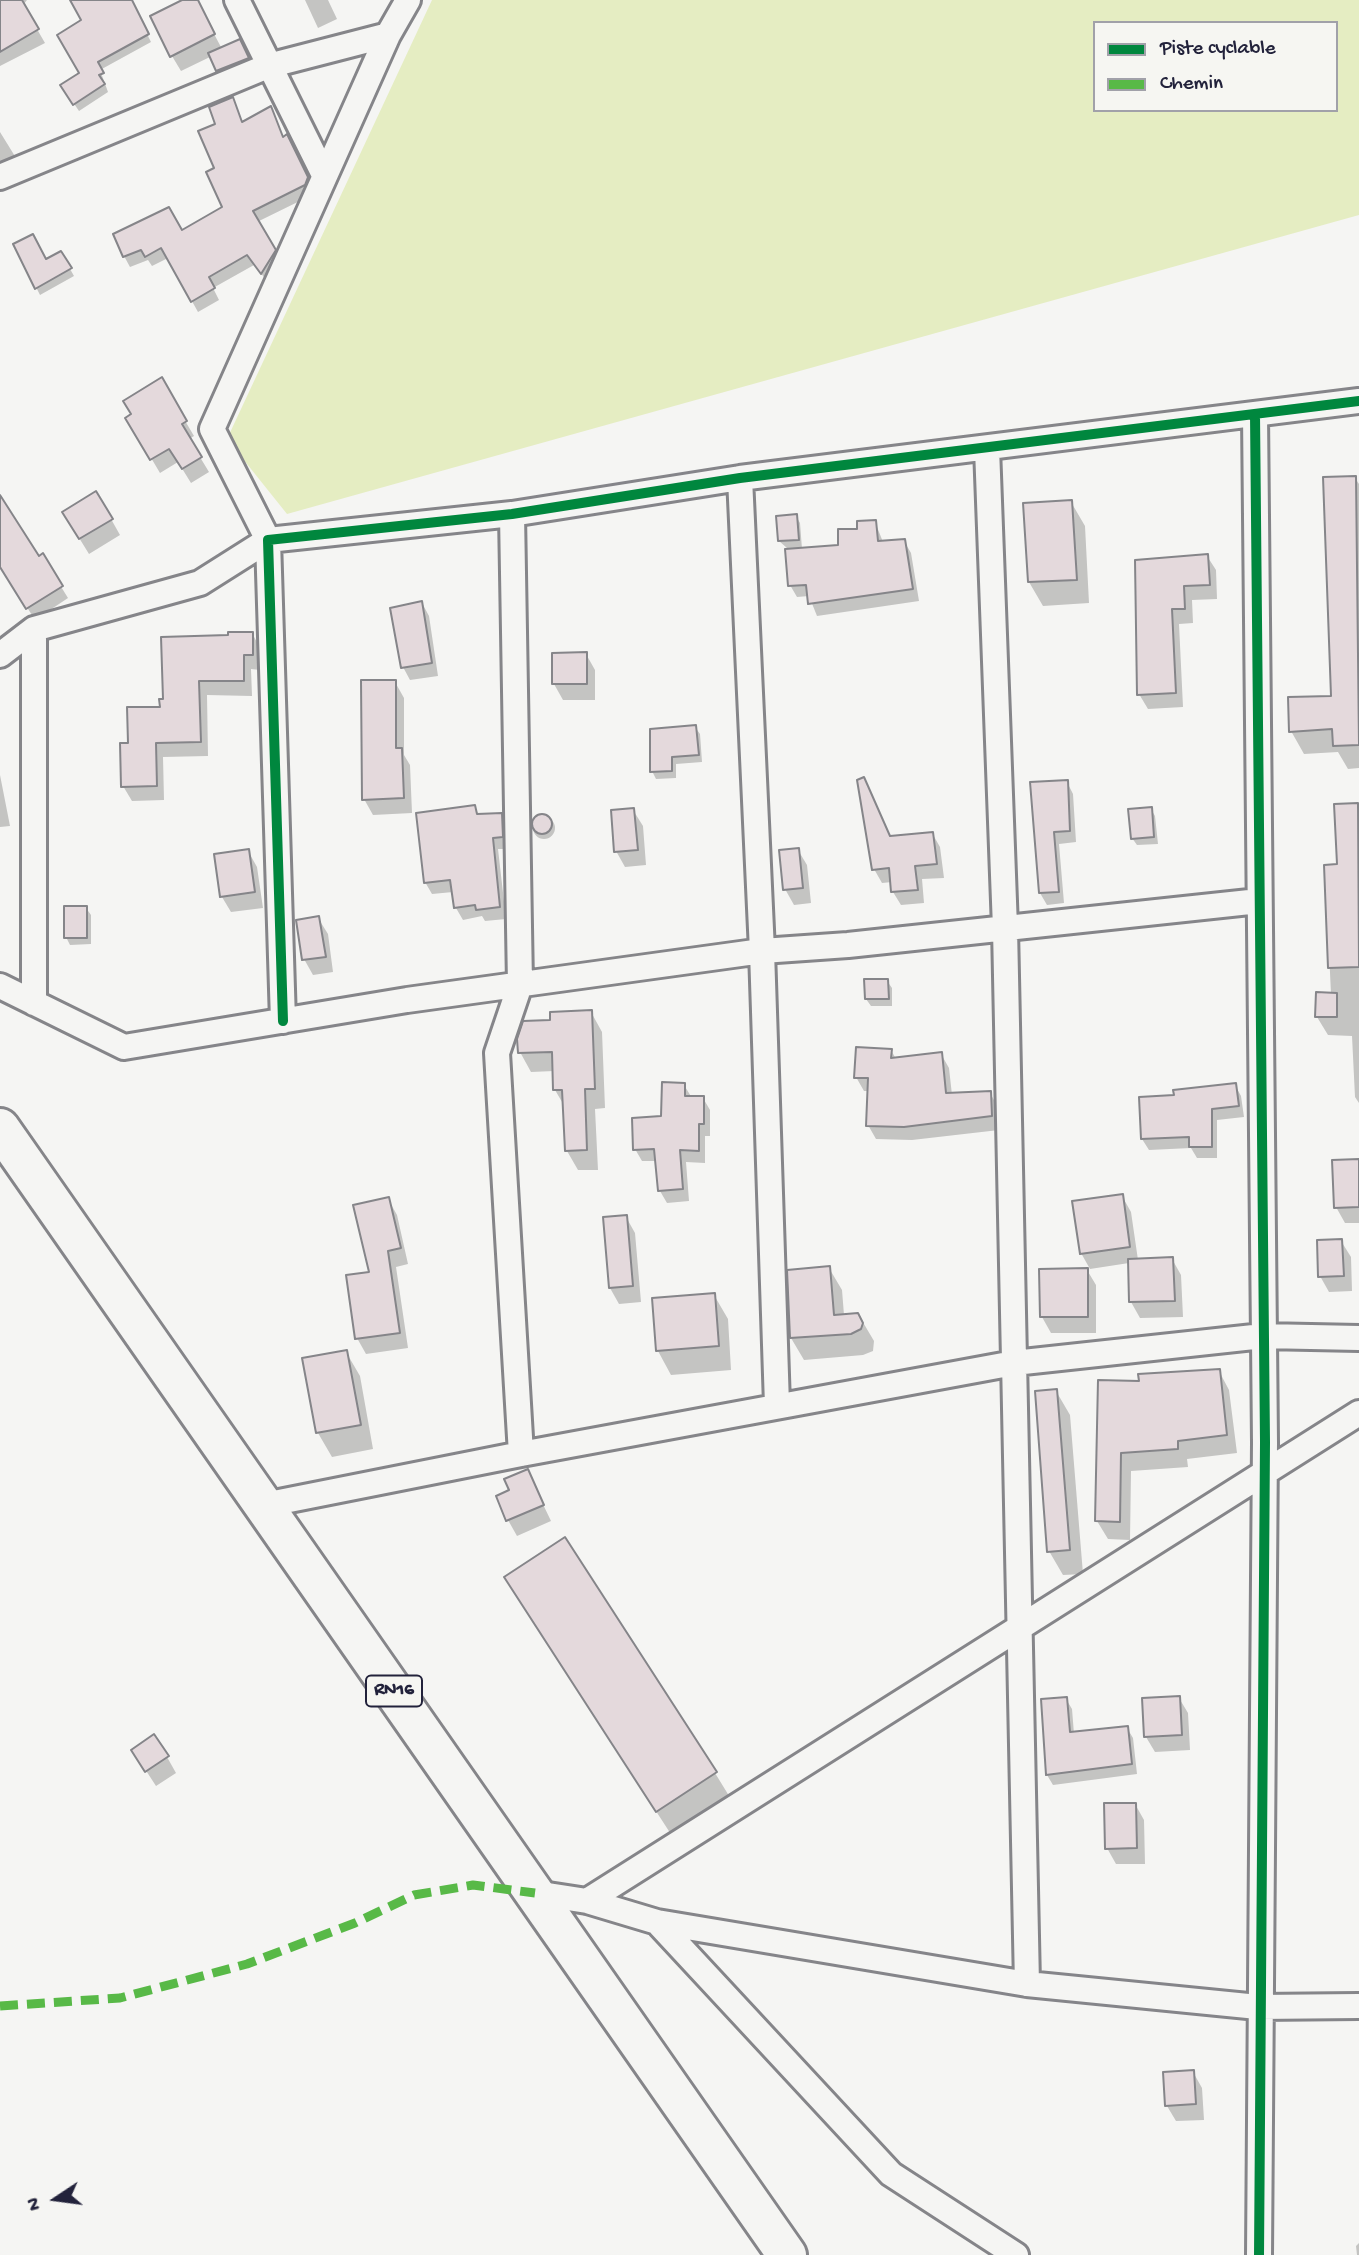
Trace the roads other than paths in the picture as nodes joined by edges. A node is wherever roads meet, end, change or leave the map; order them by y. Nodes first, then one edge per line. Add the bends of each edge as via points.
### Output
1 (237, 0) edge
2 (408, 0) edge
3 (388, 35) junction
4 (268, 66) junction
5 (324, 176) junction
6 (0, 177) edge
7 (1359, 401) edge
8 (1255, 414) junction
9 (987, 448) junction
10 (740, 478) junction
11 (512, 514) junction
12 (268, 540) junction
13 (34, 629) junction
14 (0, 655) edge
15 (1259, 901) junction
16 (1005, 928) junction
17 (762, 951) junction
18 (520, 985) junction
19 (0, 986) edge
20 (34, 1003) junction
21 (283, 1021) junction
22 (0, 1128) edge
23 (1264, 1336) junction
24 (1359, 1338) edge
25 (1014, 1363) junction
26 (777, 1405) junction
27 (1359, 1413) edge
28 (520, 1454) junction
29 (1265, 1473) junction
30 (264, 1505) junction
31 (1019, 1628) junction
32 (535, 1893) junction
33 (587, 1901) junction
34 (657, 1922) junction
35 (1027, 1984) junction
36 (1359, 2006) edge
37 (1258, 2007) junction
38 (787, 2255) edge
39 (1016, 2255) edge
40 (1259, 2255) edge

1 - 4 street
2 - 3 street
3 - 4 street
3 - 5 street
4 - 5 street
4 - 6 street
5 - 12 street via 212,429
7 - 8 street
8 - 9 street
8 - 15 street
9 - 10 street
9 - 16 street
10 - 11 street
10 - 17 street
11 - 12 street
11 - 18 street
12 - 13 street via 200,583
12 - 21 street
13 - 14 street
13 - 20 street
15 - 16 street
15 - 23 street
16 - 17 street
16 - 25 street
17 - 18 street
17 - 26 street
18 - 21 street
18 - 28 street via 497,1053
19 - 20 street
20 - 21 street via 124,1047
22 - 30 main road, RN16
23 - 24 street
23 - 25 street
23 - 29 street
25 - 26 street
25 - 31 street
26 - 28 street
27 - 29 street
28 - 30 street
29 - 31 street
29 - 37 street
30 - 32 main road, RN16
31 - 33 street
31 - 35 street
32 - 33 street
32 - 38 main road, RN16
33 - 34 street
34 - 35 street
34 - 39 street via 891,2174
35 - 37 street
36 - 37 street
37 - 40 street

